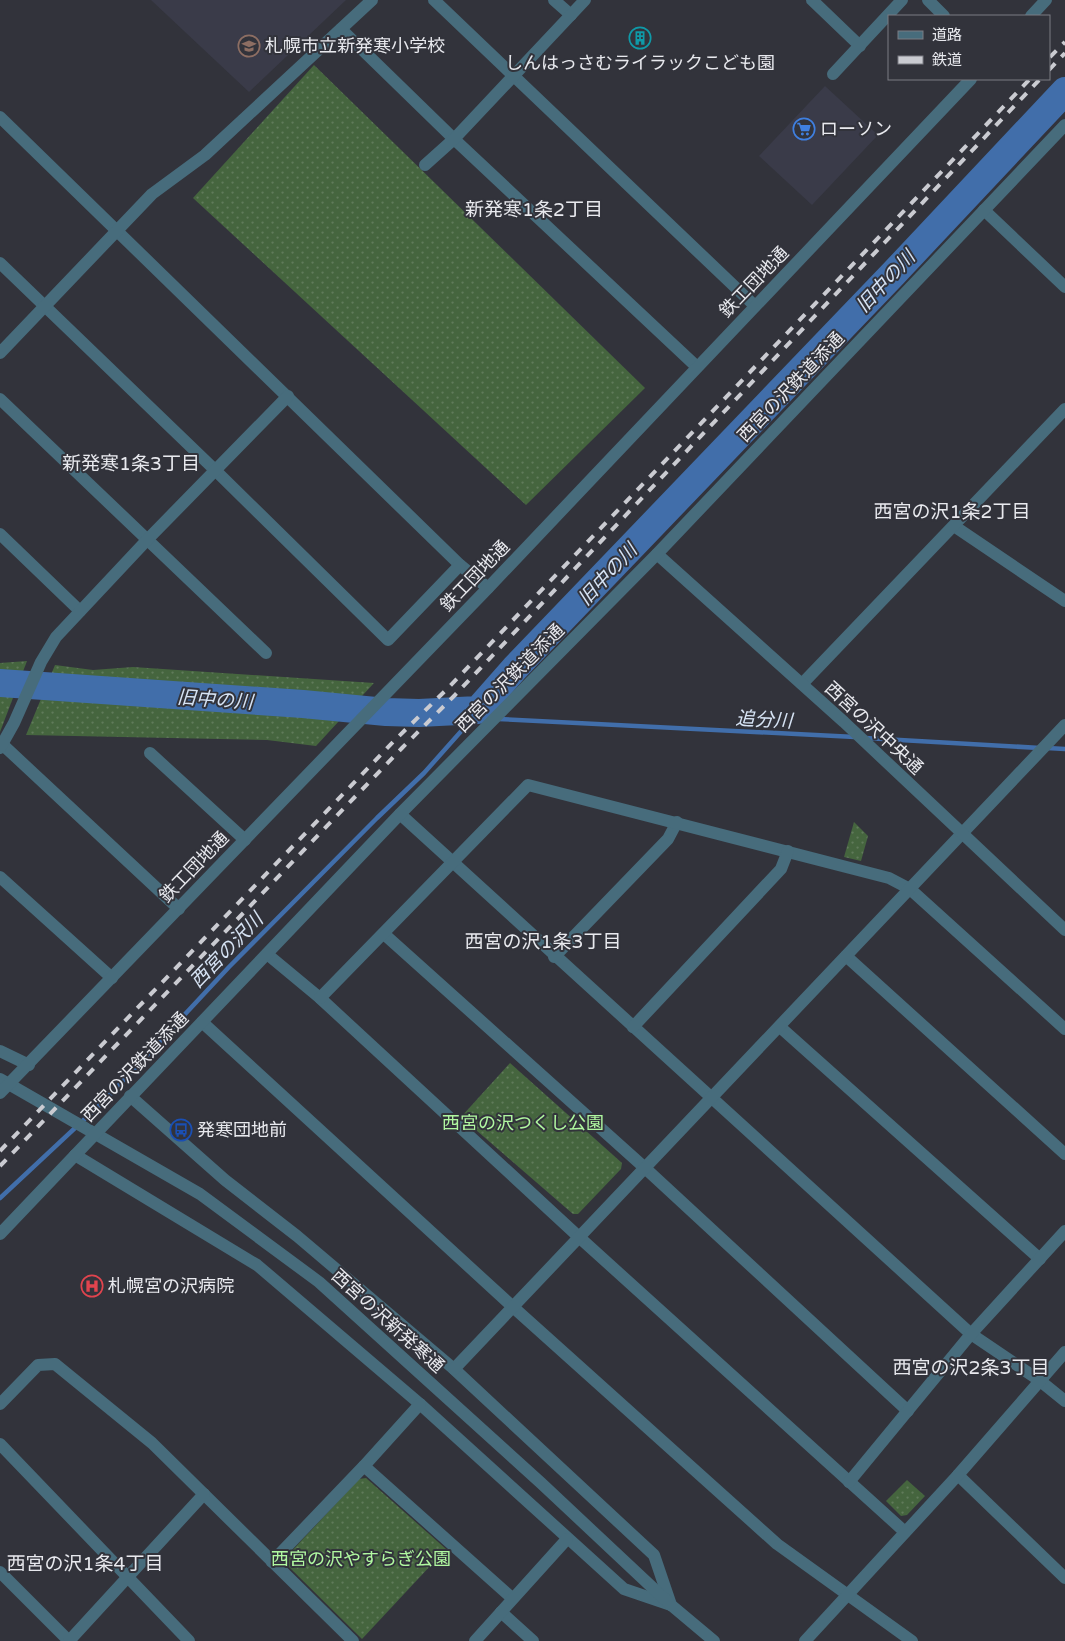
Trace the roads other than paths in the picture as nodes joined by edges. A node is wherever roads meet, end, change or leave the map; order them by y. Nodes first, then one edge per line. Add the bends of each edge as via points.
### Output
1 (372, 0) edge
2 (434, 0) edge
3 (554, 0) edge
4 (586, 0) edge
5 (812, 0) edge
6 (902, 0) edge
7 (928, 0) edge
8 (1046, 0) edge
9 (571, 15) junction
10 (888, 15) edge
11 (888, 15) edge
12 (943, 15) edge
13 (1032, 15) edge
14 (341, 29) junction
15 (860, 46) junction
16 (833, 74) dead end
17 (514, 76) junction
18 (970, 80) edge
19 (0, 117) edge
20 (1065, 125) edge
21 (454, 139) junction
22 (425, 165) dead end
23 (984, 210) junction
24 (117, 231) junction
25 (0, 263) edge
26 (1065, 287) edge
27 (755, 306) junction
28 (45, 307) junction
29 (0, 354) edge
30 (697, 368) junction
31 (288, 396) junction
32 (0, 399) edge
33 (1065, 410) edge
34 (215, 470) junction
35 (954, 526) junction
36 (0, 534) edge
37 (147, 540) junction
38 (657, 554) junction
39 (460, 565) junction
40 (488, 588) junction
41 (1065, 601) edge
42 (80, 611) junction
43 (266, 653) dead end
44 (802, 684) junction
45 (1065, 725) edge
46 (1, 747) edge
47 (150, 753) dead end
48 (400, 814) junction
49 (677, 822) junction
50 (962, 834) junction
51 (245, 840) junction
52 (788, 851) junction
53 (452, 863) junction
54 (0, 877) edge
55 (910, 889) junction
56 (179, 909) junction
57 (1065, 930) edge
58 (384, 934) junction
59 (267, 954) junction
60 (846, 956) junction
61 (554, 957) junction
62 (112, 978) junction
63 (320, 998) junction
64 (202, 1022) junction
65 (633, 1026) junction
66 (780, 1026) junction
67 (1065, 1029) edge
68 (0, 1051) edge
69 (29, 1065) junction
70 (0, 1079) edge
71 (0, 1093) edge
72 (130, 1096) junction
73 (711, 1099) junction
74 (1065, 1154) edge
75 (75, 1155) junction
76 (645, 1168) junction
77 (1065, 1231) edge
78 (0, 1234) edge
79 (580, 1238) junction
80 (1040, 1259) junction
81 (513, 1307) junction
82 (971, 1334) junction
83 (1065, 1352) edge
84 (454, 1369) junction
85 (1040, 1380) junction
86 (1065, 1401) edge
87 (0, 1404) edge
88 (420, 1404) junction
89 (908, 1411) junction
90 (0, 1444) edge
91 (364, 1466) junction
92 (958, 1475) junction
93 (849, 1482) junction
94 (204, 1494) junction
95 (906, 1532) junction
96 (567, 1539) junction
97 (272, 1562) junction
98 (127, 1577) junction
99 (2, 1578) edge
100 (1065, 1578) edge
101 (847, 1594) junction
102 (512, 1598) junction
103 (671, 1605) junction
104 (501, 1612) junction
105 (69, 1641) edge
106 (189, 1641) edge
107 (353, 1641) edge
108 (475, 1641) edge
109 (532, 1641) edge
110 (714, 1641) edge
111 (804, 1641) edge
112 (912, 1641) edge

1 - 14 street
2 - 17 street
3 - 9 street
4 - 9 street
5 - 15 street
6 - 10 street
7 - 12 street
8 - 13 street
9 - 17 street
11 - 15 street
14 - 21 street
14 - 24 street via 205,155 152,194
15 - 16 street
17 - 21 street
17 - 27 street
18 - 27 street, 鉄工団地通
19 - 24 street
20 - 23 street, 西宮の沢鉄道添通
21 - 22 street
21 - 30 street
23 - 26 street
23 - 38 street, 西宮の沢鉄道添通
24 - 28 street
24 - 31 street
25 - 28 street
27 - 30 street, 鉄工団地通
28 - 29 street
28 - 34 street
30 - 40 street, 鉄工団地通
31 - 34 street
31 - 39 street
32 - 37 street
33 - 35 street
34 - 37 street
34 - 39 street via 388,640
35 - 41 street
35 - 44 street
36 - 42 street
37 - 42 street
37 - 43 street
38 - 44 street, 西宮の沢中央通
38 - 48 street, 西宮の沢鉄道添通
39 - 40 street
40 - 51 street, 鉄工団地通
42 - 46 street via 50,646
44 - 50 street, 西宮の沢中央通
45 - 50 street
46 - 56 street
47 - 51 street
48 - 53 street
48 - 59 street, 西宮の沢鉄道添通
49 - 52 street
49 - 53 street via 528,785
49 - 61 street via 668,839
50 - 55 street
50 - 57 street, 西宮の沢中央通
51 - 56 street, 鉄工団地通
52 - 55 street via 889,878
52 - 65 street via 781,869
53 - 58 street
53 - 61 street
54 - 62 street
55 - 60 street
55 - 67 street
56 - 62 street, 鉄工団地通
58 - 63 street
58 - 76 street
59 - 63 street
59 - 64 street, 西宮の沢鉄道添通
60 - 66 street
60 - 74 street
61 - 65 street
62 - 69 street, 鉄工団地通
63 - 79 street
64 - 72 street, 西宮の沢鉄道添通
64 - 81 street
65 - 73 street
66 - 73 street
66 - 80 street
68 - 69 street
69 - 71 street, 鉄工団地通
70 - 103 street, 西宮の沢新発寒通 via 200,1194 319,1282
72 - 75 street, 西宮の沢鉄道添通
72 - 84 street via 225,1180 297,1236
73 - 76 street
73 - 82 street
75 - 78 street, 西宮の沢鉄道添通
75 - 88 street via 257,1265
76 - 79 street
76 - 89 street
77 - 80 street
79 - 81 street
79 - 93 street
80 - 82 street
81 - 84 street
81 - 101 street via 777,1544
82 - 85 street
82 - 89 street
83 - 85 street
84 - 103 street via 654,1555
85 - 86 street
85 - 92 street
87 - 94 street via 38,1365 55,1364 152,1443
88 - 91 street
88 - 96 street
89 - 93 street
90 - 98 street
91 - 97 street
91 - 102 street
92 - 95 street
92 - 100 street
93 - 95 street
94 - 97 street
94 - 98 street
95 - 101 street
96 - 102 street
96 - 103 street via 624,1589
97 - 107 street
98 - 105 street
98 - 106 street
99 - 105 street
101 - 111 street
101 - 112 street
102 - 104 street
103 - 110 street, 西宮の沢新発寒通
104 - 108 street
104 - 109 street

